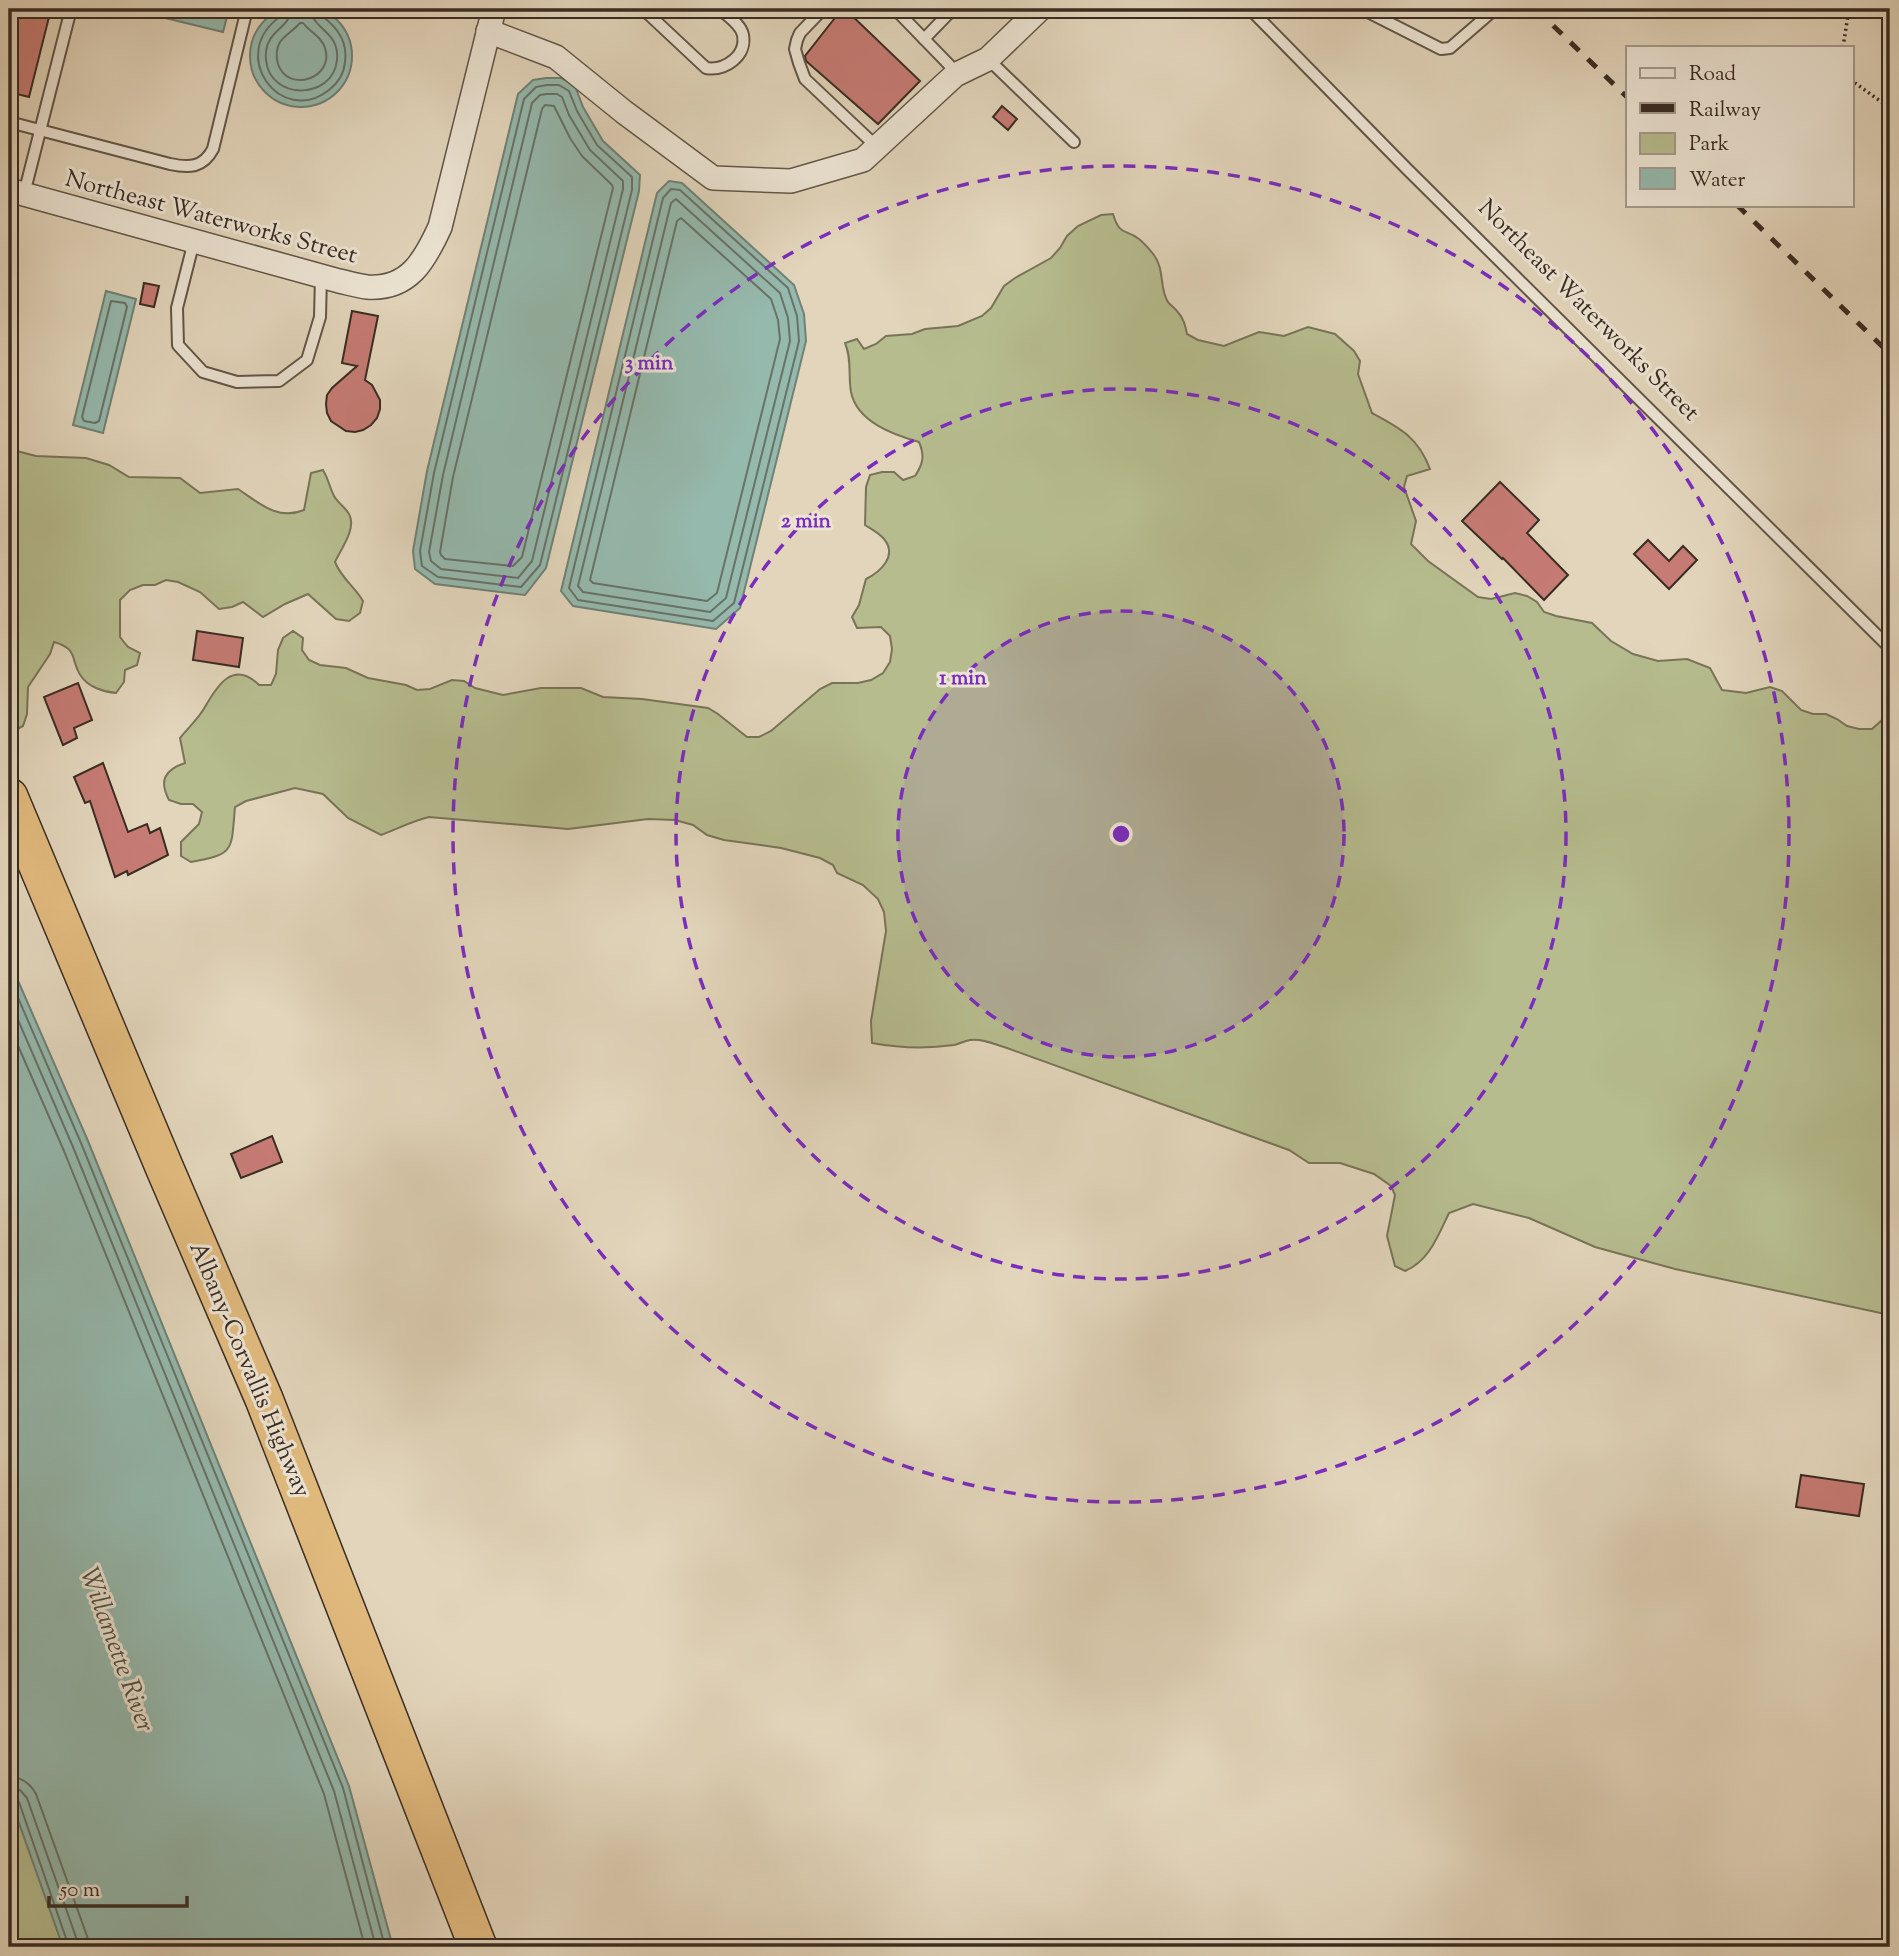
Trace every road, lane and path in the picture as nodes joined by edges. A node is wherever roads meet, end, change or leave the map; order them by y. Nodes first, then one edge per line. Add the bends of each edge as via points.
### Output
1 (71, 9) edge
2 (247, 9) edge
3 (643, 9) edge
4 (720, 9) edge
5 (823, 9) edge
6 (895, 9) edge
7 (953, 9) edge
8 (1040, 9) edge
9 (1250, 9) edge
10 (1362, 9) edge
11 (1495, 9) edge
12 (1849, 9) edge
13 (491, 20) edge
14 (924, 39) junction
15 (1843, 46) edge
16 (988, 59) junction
17 (958, 74) junction
18 (1854, 81) edge
19 (1890, 108) edge
20 (9, 122) edge
21 (40, 129) junction
22 (1074, 142) dead end
23 (877, 147) junction
24 (16, 192) edge
25 (194, 242) junction
26 (321, 276) junction
27 (1890, 648) edge
28 (9, 797) edge
29 (478, 1947) edge

1 - 21 lane
2 - 21 lane via 213,149 202,162 170,164
3 - 4 lane via 712,69 733,61 743,37
5 - 23 lane via 797,40 795,49 805,79
6 - 14 lane
7 - 14 lane
8 - 16 street
9 - 27 lane, Northeast Waterworks Street
10 - 11 lane via 1441,49 1450,48
12 - 15 path
13 - 23 street via 556,57 713,178 791,181 863,160
13 - 26 street, Northeast Waterworks Street via 440,227 428,255 409,275 380,287
14 - 17 lane
16 - 17 street
16 - 22 lane
17 - 23 street
18 - 19 path
20 - 21 lane
21 - 24 lane
24 - 25 street, Northeast Waterworks Street
25 - 26 street, Northeast Waterworks Street
25 - 26 lane via 177,308 178,345 203,372 237,382 279,381 307,360 320,317
28 - 29 highway, Albany-Corvallis Highway via 264,1399

